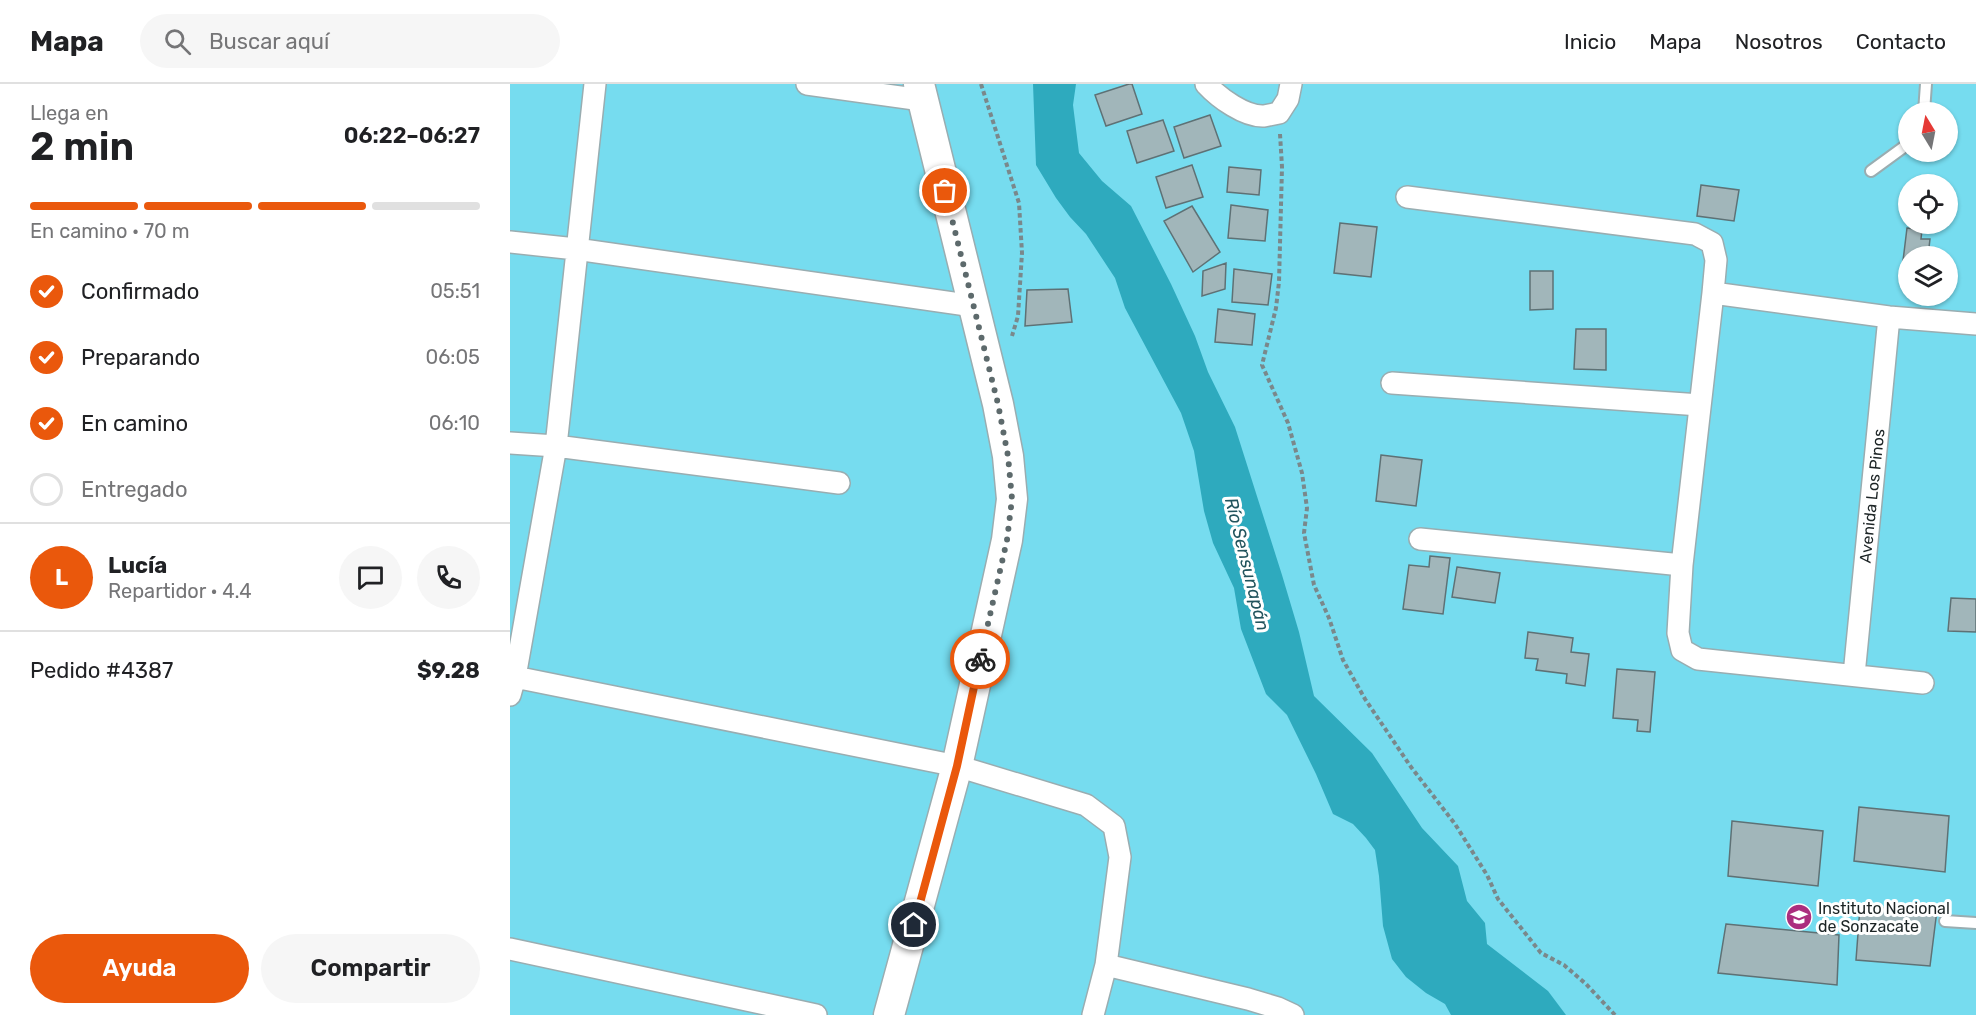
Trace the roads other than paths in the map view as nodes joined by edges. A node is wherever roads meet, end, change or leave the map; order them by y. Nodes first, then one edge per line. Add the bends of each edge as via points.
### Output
1 (595, 84) edge
2 (807, 84) edge
3 (1206, 84) edge
4 (1291, 84) edge
5 (1926, 84) edge
6 (920, 92) edge
7 (1925, 102) edge
8 (1898, 151) edge
9 (1871, 171) dead end
10 (1407, 197) dead end
11 (510, 242) edge
12 (576, 249) junction
13 (1713, 293) junction
14 (974, 306) junction
15 (1889, 317) junction
16 (1976, 324) edge
17 (1392, 382) dead end
18 (1700, 405) junction
19 (510, 443) edge
20 (556, 446) junction
21 (839, 483) dead end
22 (1420, 539) dead end
23 (1682, 565) junction
24 (1854, 675) junction
25 (512, 683) edge
26 (1923, 683) dead end
27 (957, 766) junction
28 (1945, 921) dead end
29 (1976, 923) edge
30 (510, 949) edge
31 (1106, 965) junction
32 (1246, 1007) edge
33 (816, 1015) edge
34 (889, 1015) edge
35 (1094, 1015) edge
36 (1293, 1015) edge

1 - 12 street
2 - 6 street
3 - 4 street via 1218,97 1262,116 1279,113
5 - 7 lane
6 - 14 main road
8 - 9 lane
10 - 13 street via 1695,234 1712,243 1716,260
11 - 12 street
12 - 14 street
12 - 20 street
13 - 15 street
13 - 18 street
14 - 27 main road via 1008,456 1012,499 1007,540
15 - 16 street
15 - 24 street, Avenida Los Pinos
17 - 18 street
18 - 23 street
19 - 20 street
20 - 21 street
20 - 25 street
22 - 23 street
23 - 24 street via 1678,633 1682,650 1698,659
24 - 26 street
25 - 27 street
27 - 31 street via 1086,805 1114,826 1120,857
27 - 34 main road
28 - 29 lane
30 - 33 street
31 - 32 street
31 - 35 street
32 - 36 street via 1278,1008

